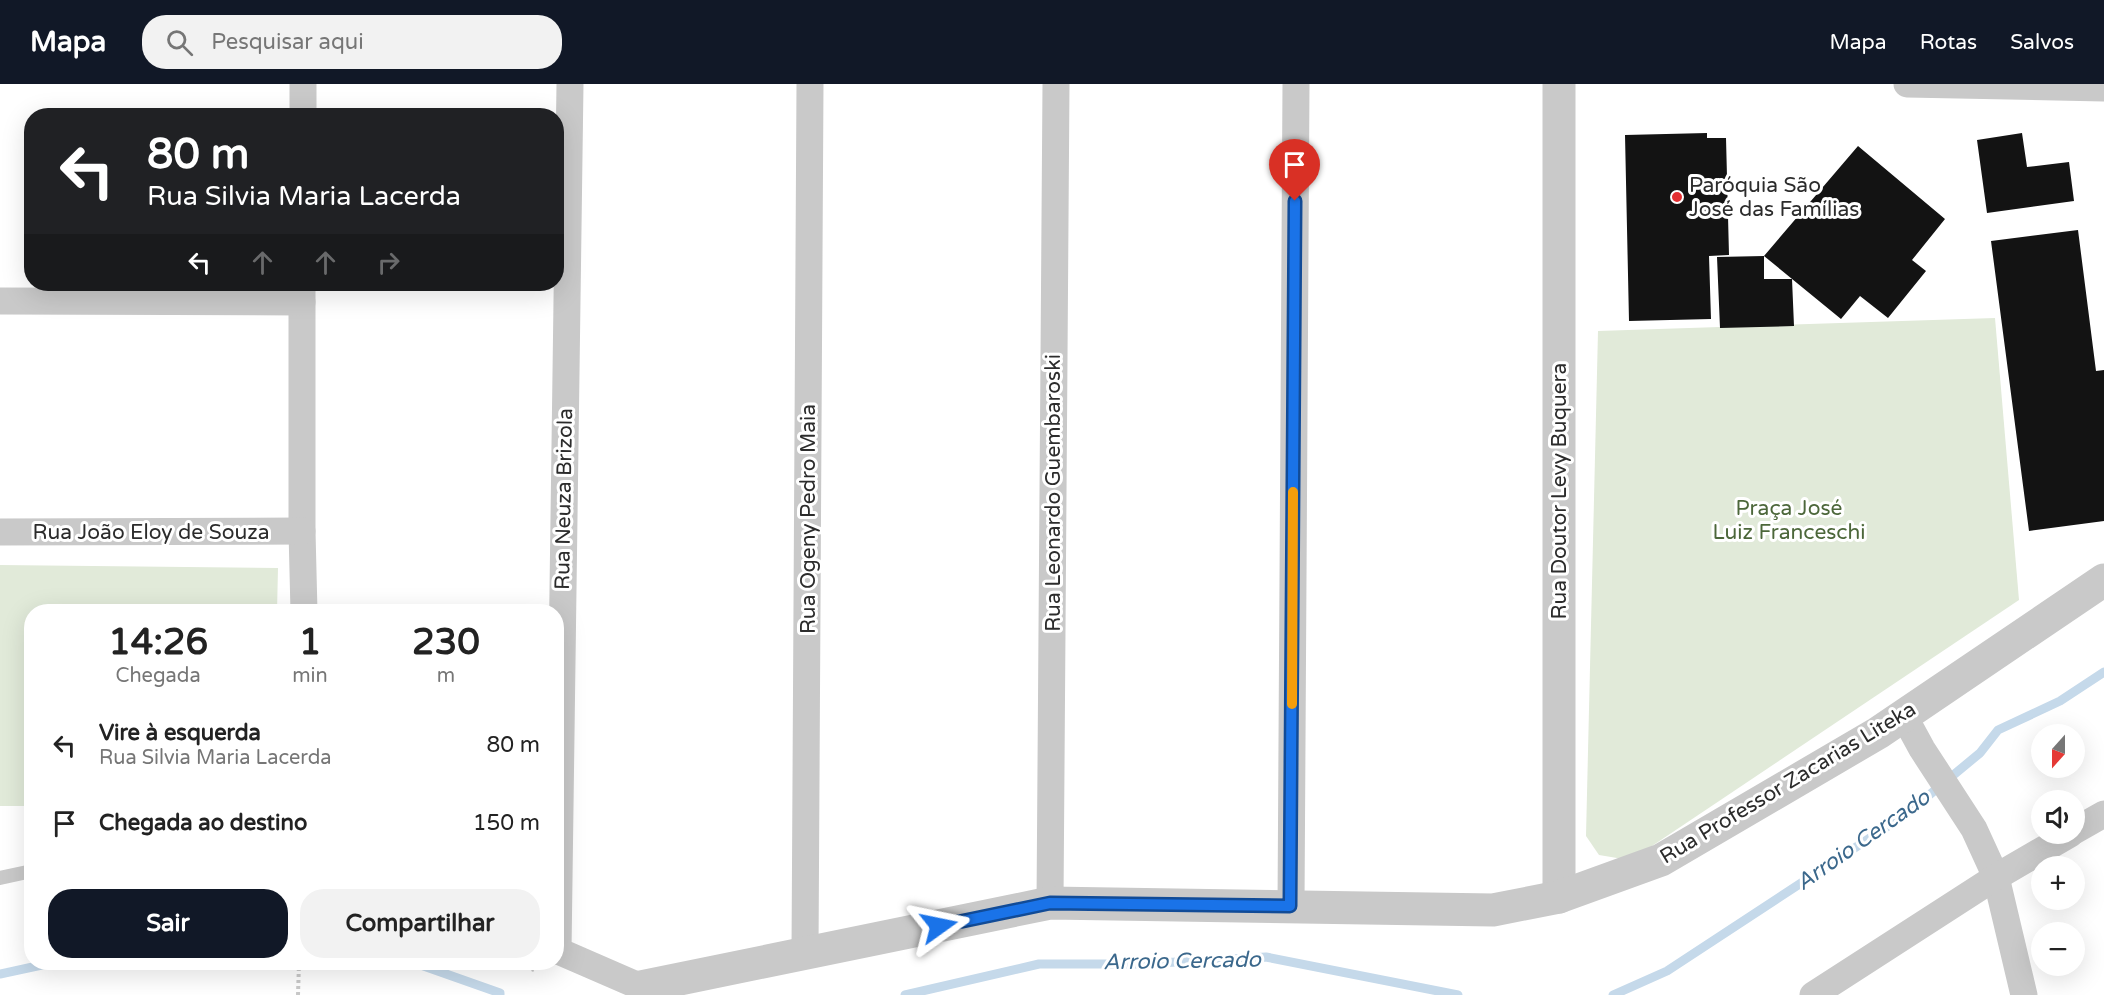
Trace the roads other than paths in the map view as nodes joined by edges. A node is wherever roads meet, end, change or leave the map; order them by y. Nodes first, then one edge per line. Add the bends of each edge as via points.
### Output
1 (303, 84) edge
2 (570, 84) edge
3 (810, 84) edge
4 (1056, 84) edge
5 (1296, 84) edge
6 (1559, 84) edge
7 (1907, 84) edge
8 (2104, 88) edge
9 (303, 108) edge
10 (302, 293) edge
11 (0, 301) edge
12 (302, 531) junction
13 (0, 532) edge
14 (2104, 580) edge
15 (304, 604) edge
16 (562, 604) edge
17 (1904, 716) junction
18 (2104, 814) edge
19 (2085, 825) edge
20 (2053, 844) edge
21 (24, 873) edge
22 (1996, 877) junction
23 (0, 878) edge
24 (1558, 897) junction
25 (1050, 903) junction
26 (1290, 906) junction
27 (805, 953) junction
28 (564, 954) edge
29 (642, 991) edge
30 (1813, 995) edge
31 (2024, 995) edge

1 - 9 street
2 - 16 street, Rua Neuza Brizola
3 - 27 street, Rua Ogeny Pedro Maia
4 - 25 street, Rua Leonardo Guembaroski
5 - 26 street
6 - 24 street, Rua Doutor Levy Buquera
7 - 8 street
10 - 11 street
10 - 12 street
12 - 13 street, Rua João Eloy de Souza
12 - 15 street
14 - 17 street, Rua Professor Zacarias Liteka
17 - 22 street via 1974,829
17 - 24 street, Rua Professor Zacarias Liteka via 1661,860
18 - 19 street
20 - 22 street
21 - 23 lane
22 - 30 street
22 - 31 street
24 - 26 street, Rua Professor Zacarias Liteka via 1493,910
25 - 26 street, Rua Professor Zacarias Liteka
25 - 27 street, Rua Professor Zacarias Liteka
27 - 29 street, Rua Professor Zacarias Liteka
28 - 29 street, Rua Professor Zacarias Liteka

